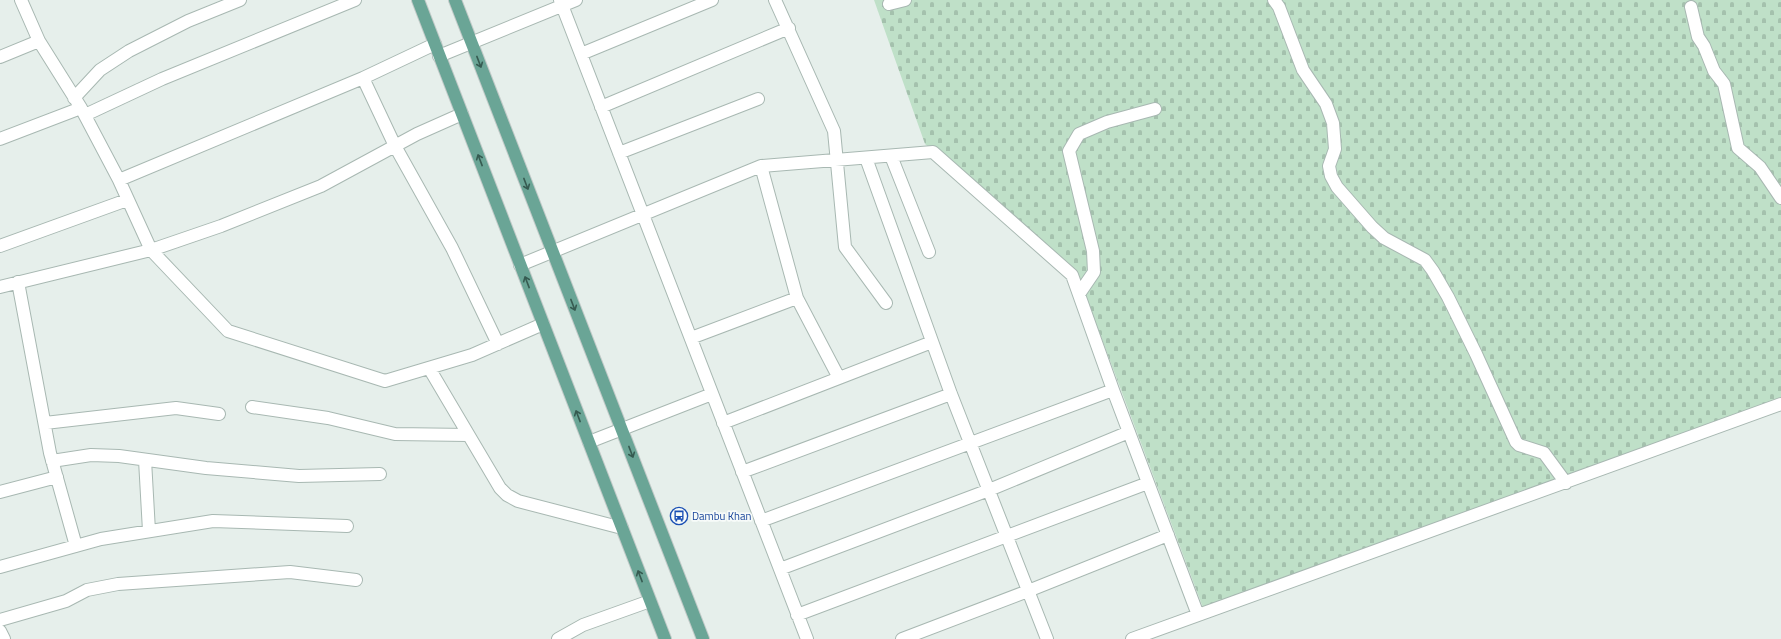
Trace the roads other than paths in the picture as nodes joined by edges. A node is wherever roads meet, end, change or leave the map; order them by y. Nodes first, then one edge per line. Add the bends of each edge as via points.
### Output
1 (21, 0) edge
2 (240, 0) edge
3 (355, 0) edge
4 (418, 0) edge
5 (455, 0) edge
6 (576, 0) edge
7 (712, 0) edge
8 (775, 0) edge
9 (905, 0) edge
10 (1274, 0) edge
11 (562, 3) edge
12 (889, 4) dead end
13 (1691, 7) dead end
14 (789, 28) junction
15 (39, 41) junction
16 (472, 43) junction
17 (435, 44) junction
18 (581, 54) junction
19 (439, 56) junction
20 (0, 57) edge
21 (363, 78) junction
22 (758, 99) dead end
23 (80, 107) junction
24 (602, 107) junction
25 (1155, 109) dead end
26 (462, 114) junction
27 (0, 139) edge
28 (395, 146) junction
29 (619, 153) junction
30 (891, 156) junction
31 (866, 158) junction
32 (837, 160) junction
33 (761, 166) junction
34 (119, 180) junction
35 (1781, 198) edge
36 (127, 200) junction
37 (643, 215) junction
38 (0, 246) edge
39 (151, 250) junction
40 (553, 252) junction
41 (929, 252) dead end
42 (520, 265) junction
43 (18, 282) junction
44 (0, 287) edge
45 (1079, 294) junction
46 (797, 298) junction
47 (886, 303) dead end
48 (543, 324) junction
49 (691, 338) junction
50 (932, 342) junction
51 (498, 344) junction
52 (429, 368) junction
53 (839, 378) junction
54 (1112, 390) junction
55 (712, 394) junction
56 (950, 394) junction
57 (1781, 404) edge
58 (252, 407) dead end
59 (219, 414) dead end
60 (44, 422) junction
61 (723, 423) junction
62 (622, 430) junction
63 (1129, 432) junction
64 (468, 435) junction
65 (589, 442) junction
66 (970, 444) junction
67 (52, 460) junction
68 (145, 460) junction
69 (742, 472) junction
70 (380, 474) dead end
71 (57, 477) junction
72 (1148, 483) junction
73 (1566, 483) junction
74 (989, 490) junction
75 (0, 492) edge
76 (761, 521) junction
77 (347, 526) dead end
78 (622, 528) junction
79 (148, 532) junction
80 (1168, 535) junction
81 (1007, 536) junction
82 (76, 546) junction
83 (0, 567) edge
84 (780, 569) junction
85 (356, 580) dead end
86 (1028, 591) junction
87 (650, 601) junction
88 (797, 615) junction
89 (1198, 615) junction
90 (0, 620) edge
91 (0, 631) edge
92 (4, 639) edge
93 (558, 639) edge
94 (664, 639) edge
95 (704, 639) edge
96 (807, 639) edge
97 (902, 639) edge
98 (1046, 639) edge
99 (1132, 639) edge

1 - 15 street
2 - 23 street via 129,51 100,70
3 - 23 street via 162,79
4 - 17 main road
5 - 16 main road
6 - 11 street
7 - 18 street
8 - 14 street
9 - 12 street
10 - 73 street via 1303,70 1326,104 1333,123 1335,149 1329,166 1337,187 1384,238 1425,260 1448,297 1516,442 1544,453
11 - 16 street
11 - 18 street
13 - 35 street via 1698,37 1714,72 1724,84 1738,148 1760,168
14 - 24 street
14 - 32 street via 834,131
15 - 20 street
15 - 23 street
16 - 19 street
16 -> 40 main road
17 - 19 main road
17 - 21 street
18 - 24 street
19 - 26 main road
21 - 28 street
21 - 34 street
22 - 29 street
23 - 27 street
23 - 34 street
24 - 29 street
25 - 45 street via 1107,122 1079,134 1069,152 1093,251 1094,272
26 - 28 street
42 -> 26 main road
28 - 39 street via 321,186 221,226
28 - 51 street via 452,248
29 - 37 street
30 - 31 street
30 - 41 street
30 - 45 street via 933,152 1072,275
31 - 32 street
31 - 50 street
32 - 33 street
32 - 47 street via 845,247
33 - 37 street
33 - 46 street
34 - 36 street
36 - 38 street
36 - 39 street
37 - 40 street
37 - 49 street
39 - 43 street
39 - 52 street via 228,331 385,381
40 - 42 street
40 -> 62 main road
48 -> 42 main road
43 - 44 street
43 - 60 street
45 - 54 street
46 - 49 street
46 - 53 street
48 - 51 street
65 -> 48 main road
49 - 55 street
50 - 53 street
50 - 56 street
51 - 52 street
52 - 64 street
53 - 61 street
54 - 63 street
54 - 66 street
55 - 61 street
55 - 62 street
56 - 66 street
56 - 69 street
57 - 73 street
58 - 64 street via 328,418 394,434
59 - 60 street via 176,408
60 - 67 street
61 - 69 street
62 - 65 street
62 -> 95 main road
63 - 72 street
63 - 74 street
64 - 78 street via 506,495 518,501
65 - 78 main road
66 - 74 street
66 - 76 street
67 - 68 street via 91,455
67 - 71 street
68 - 70 street via 299,476
68 - 79 street
69 - 76 street
71 - 75 street
71 - 82 street
72 - 80 street
72 - 81 street
73 - 89 street
74 - 81 street
74 - 84 street
76 - 84 street
77 - 79 street via 213,521
87 -> 78 main road
79 - 82 street via 101,539
80 - 86 street
80 - 89 street
81 - 86 street
81 - 88 street
82 - 83 street
84 - 88 street
85 - 90 street via 290,572 118,584 87,590 66,600
86 - 97 street
86 - 98 street
87 - 93 street via 583,625
87 - 94 main road
88 - 96 street
89 - 99 street
91 - 92 street

